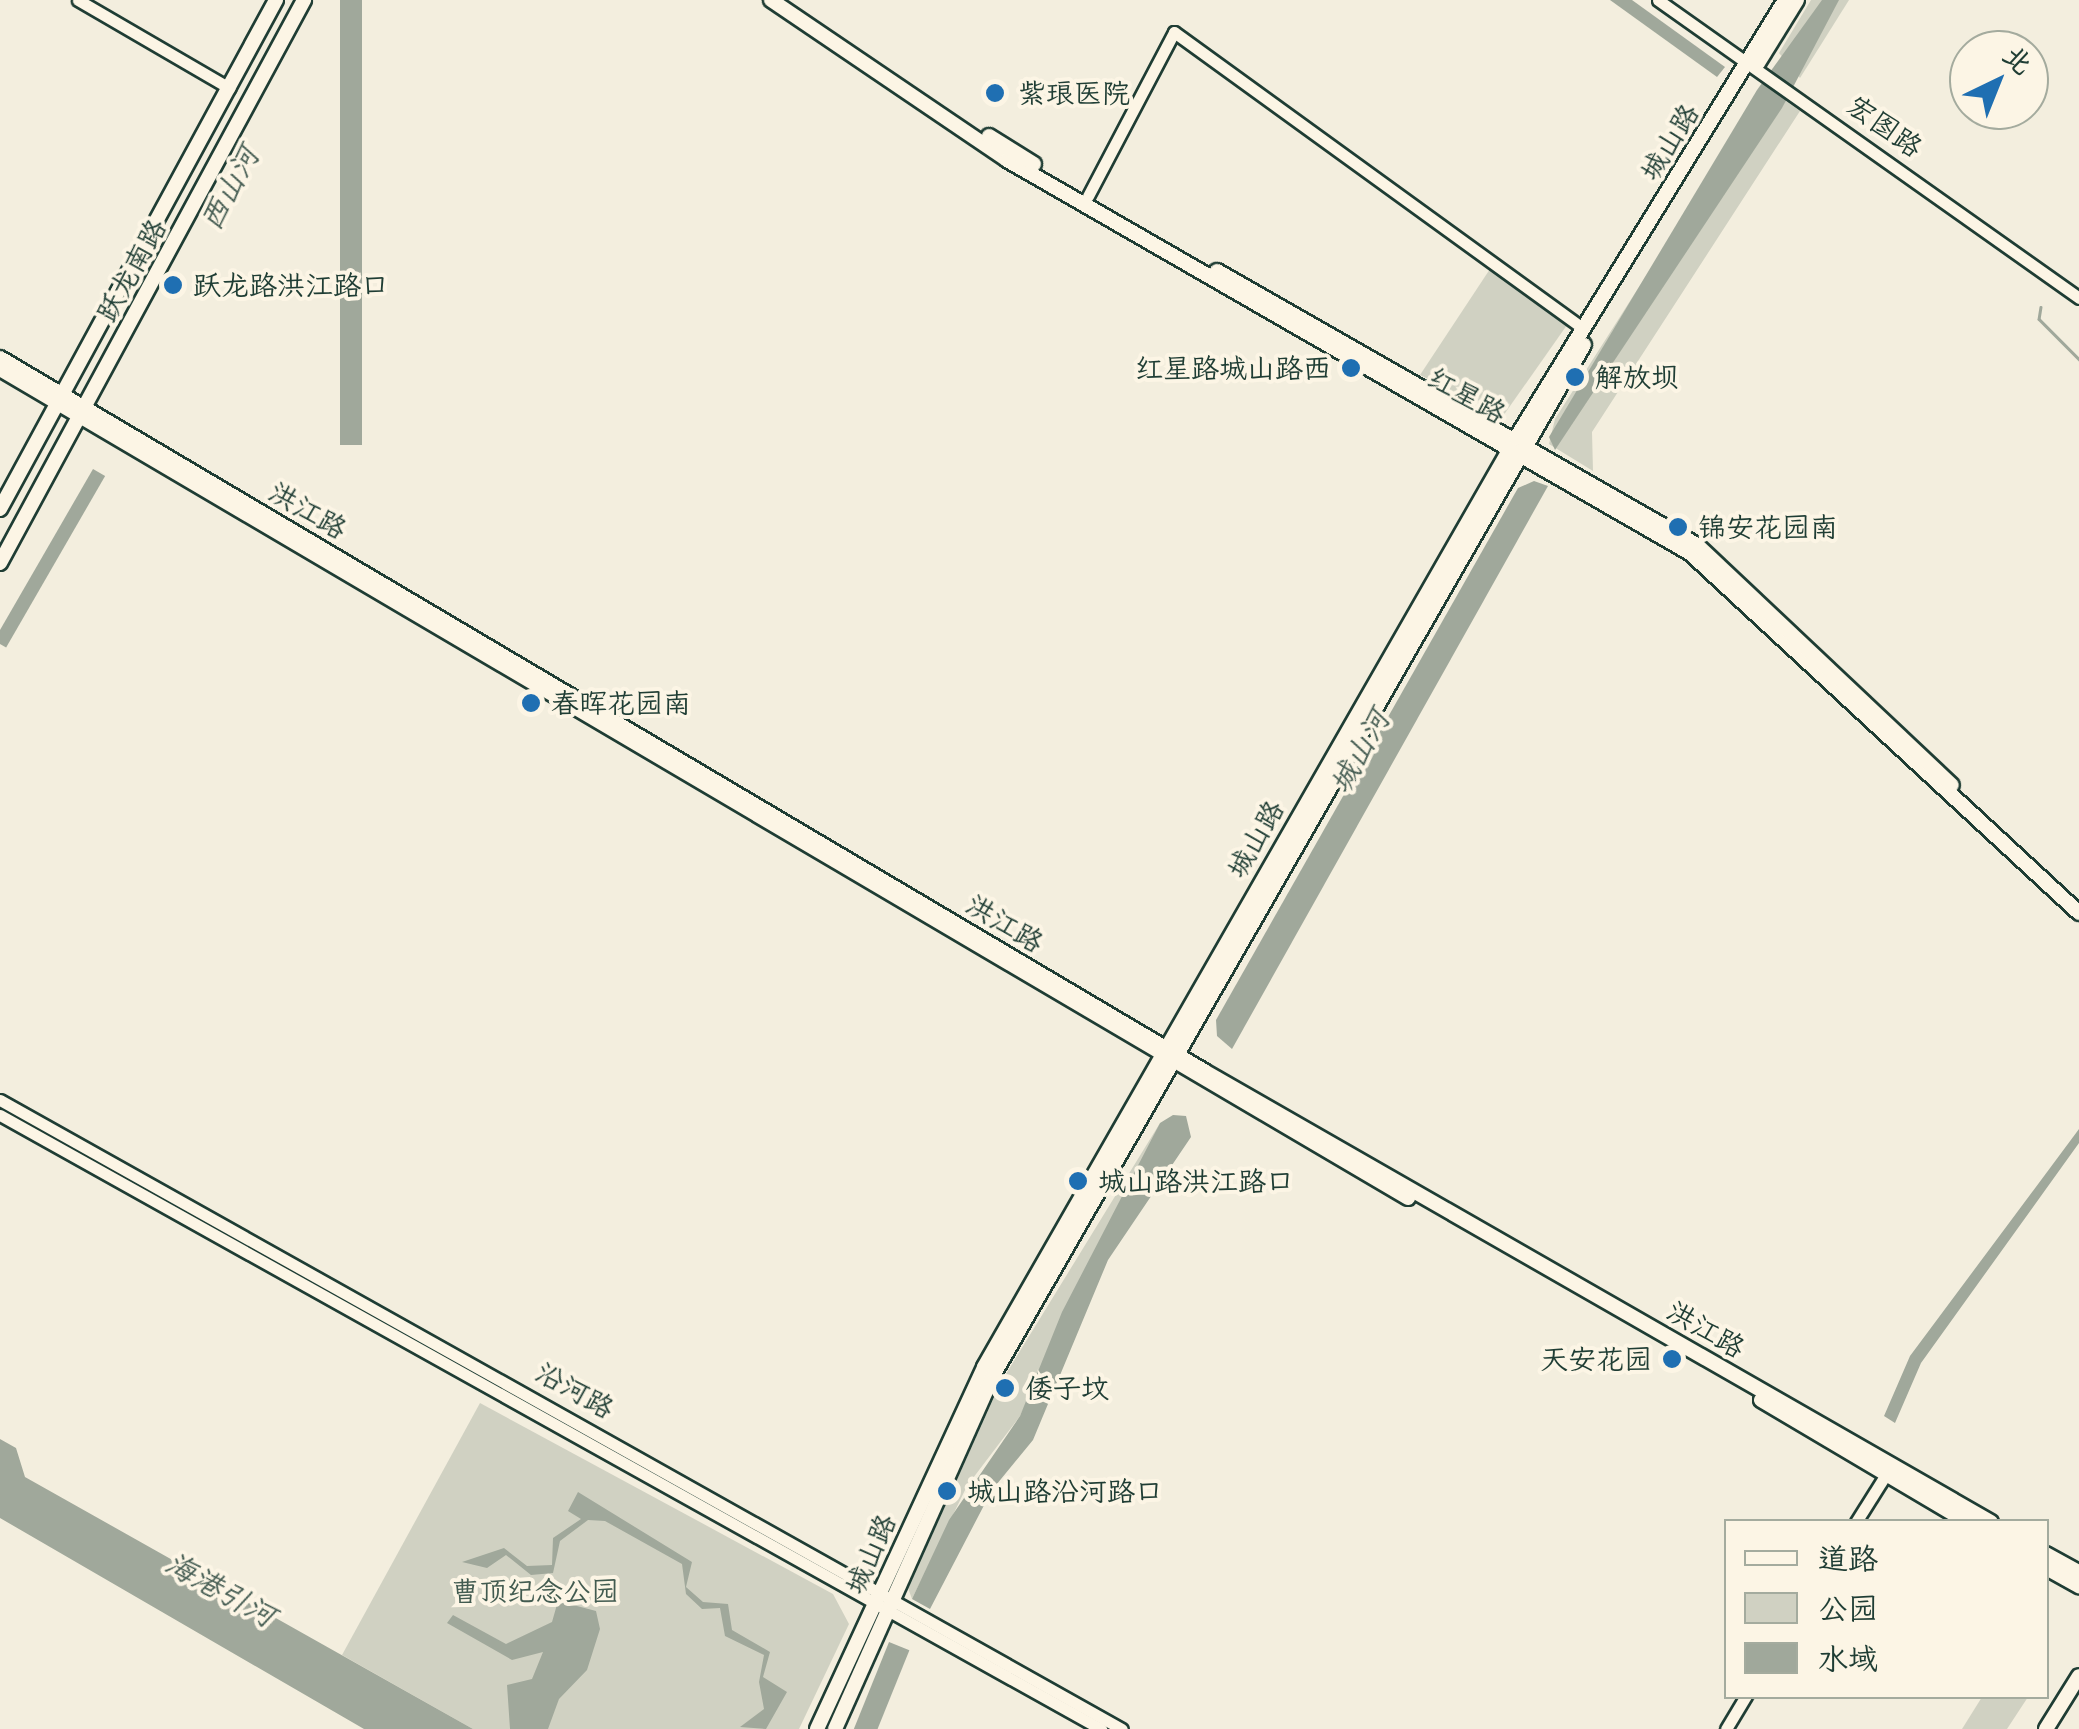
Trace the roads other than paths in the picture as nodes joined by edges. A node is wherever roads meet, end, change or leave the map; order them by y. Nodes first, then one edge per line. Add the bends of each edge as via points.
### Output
1 (78, 0) edge
2 (276, 0) edge
3 (304, 0) edge
4 (771, 0) edge
5 (784, 0) edge
6 (1658, 0) edge
7 (1785, 0) edge
8 (1798, 0) edge
9 (1751, 66) junction
10 (229, 88) junction
11 (1088, 196) junction
12 (2079, 298) edge
13 (1584, 329) junction
14 (0, 358) edge
15 (0, 369) edge
16 (59, 399) junction
17 (81, 412) junction
18 (1518, 445) junction
19 (0, 509) edge
20 (0, 563) edge
21 (2079, 902) edge
22 (2079, 913) edge
23 (1163, 1052) junction
24 (1178, 1061) junction
25 (0, 1100) edge
26 (0, 1115) edge
27 (1889, 1469) junction
28 (1858, 1519) edge
29 (1963, 1519) edge
30 (1985, 1519) edge
31 (2049, 1556) edge
32 (2049, 1570) edge
33 (2079, 1572) edge
34 (2079, 1586) edge
35 (885, 1597) junction
36 (2079, 1676) edge
37 (1744, 1699) edge
38 (817, 1729) edge
39 (836, 1729) edge
40 (1101, 1729) edge
41 (1122, 1729) edge
42 (1726, 1729) edge
43 (2046, 1729) edge

1 - 10 street
2 - 10 main road, 跃龙南路
3 - 17 main road, 跃龙南路
4 - 18 main road, 红星路 via 1008,160
5 - 11 main road, 红星路
6 - 9 street, 宏图路
7 - 9 main road, 城山路
8 - 9 main road, 城山路
9 - 12 street, 宏图路
9 - 13 main road, 城山路
9 - 18 main road, 城山路
10 - 16 main road, 跃龙南路
11 - 13 street via 1174,32
11 - 18 main road, 红星路
13 - 18 main road, 城山路
14 - 16 main road, 洪江路
15 - 16 main road, 洪江路
16 - 17 main road, 洪江路
16 - 19 main road, 跃龙南路
17 - 20 main road, 跃龙南路
17 - 23 main road, 洪江路
18 - 21 main road, 红星路 via 1697,545
18 - 22 main road, 红星路 via 1690,554
18 - 23 main road, 城山路
18 - 24 main road, 城山路
23 - 24 main road, 洪江路
23 - 35 main road, 城山路 via 984,1368
24 - 27 main road, 洪江路
24 - 35 main road, 城山路 via 996,1372
25 - 35 street, 沿河路
26 - 35 street, 沿河路
27 - 28 street
27 - 29 main road, 洪江路
27 - 30 main road, 洪江路
31 - 33 main road
32 - 34 main road
35 - 38 main road, 城山路
35 - 39 main road, 城山路
35 - 40 street, 沿河路
35 - 41 street, 沿河路
36 - 43 main road
37 - 42 street

